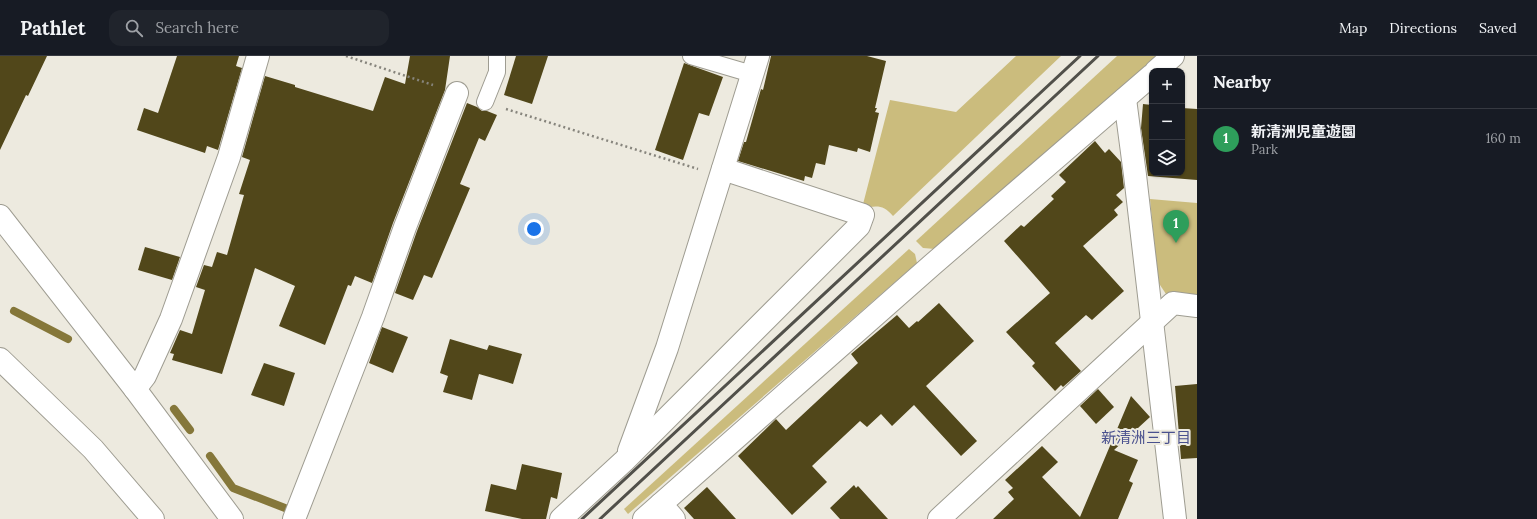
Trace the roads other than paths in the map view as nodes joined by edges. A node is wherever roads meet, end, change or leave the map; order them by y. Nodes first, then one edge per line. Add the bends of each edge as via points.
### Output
1 (258, 56) edge
2 (497, 56) edge
3 (691, 56) edge
4 (1173, 56) edge
5 (755, 65) edge
6 (1159, 68) edge
7 (1149, 78) edge
8 (457, 93) road end
9 (1125, 99) junction
10 (485, 102) road end
11 (722, 173) junction
12 (0, 216) edge
13 (1197, 306) edge
14 (1152, 322) junction
15 (0, 359) edge
16 (135, 389) junction
17 (627, 458) junction
18 (667, 512) edge
19 (153, 519) edge
20 (232, 519) edge
21 (294, 519) edge
22 (561, 519) edge
23 (644, 519) edge
24 (939, 519) edge
25 (1175, 519) edge

1 - 16 street via 229,157 171,319 145,376
2 - 10 lane via 497,72
3 - 5 lane
4 - 6 street
5 - 11 street
7 - 9 street
8 - 21 street
9 - 14 street
9 - 18 street via 932,265
11 - 17 street via 667,348
11 - 17 street via 863,215 859,226
12 - 16 street
13 - 14 street via 1173,303
14 - 24 street
14 - 25 street
15 - 19 street via 93,449
16 - 20 street
17 - 22 street
18 - 23 street

